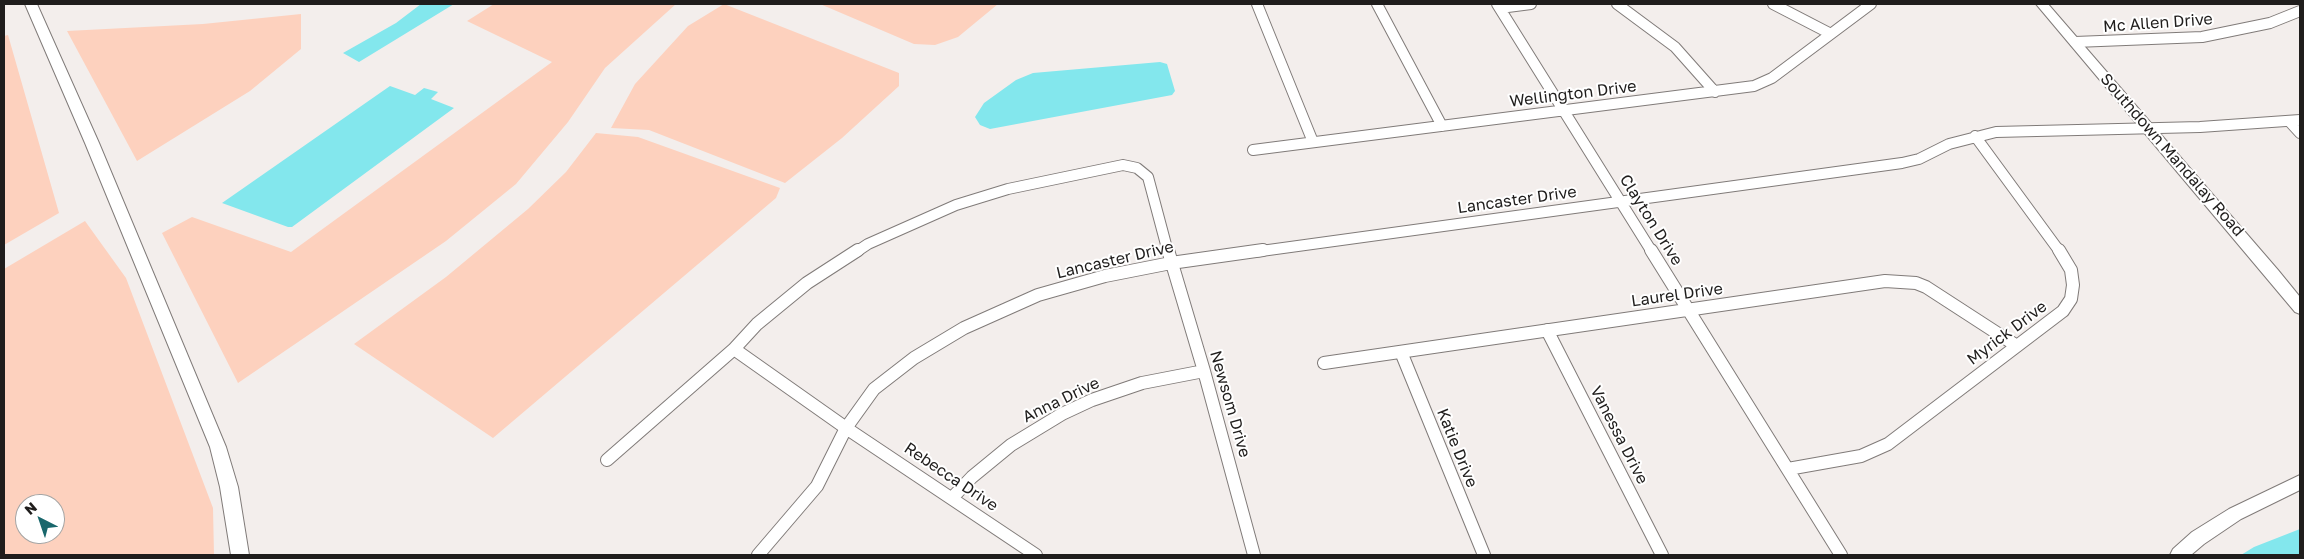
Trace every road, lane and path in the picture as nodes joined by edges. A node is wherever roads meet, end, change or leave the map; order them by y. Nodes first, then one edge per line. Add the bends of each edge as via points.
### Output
1 (31, 4) edge
2 (1257, 4) edge
3 (1377, 4) edge
4 (1531, 4) edge
5 (1618, 4) edge
6 (1772, 4) edge
7 (1871, 4) edge
8 (2042, 4) edge
9 (1499, 6) edge
10 (2300, 11) edge
11 (1832, 34) junction
12 (2075, 42) junction
13 (1715, 92) junction
14 (1564, 111) junction
15 (2295, 121) edge
16 (1442, 126) junction
17 (2149, 128) junction
18 (2300, 132) edge
19 (1975, 136) junction
20 (1313, 142) junction
21 (1252, 150) dead end
22 (1621, 203) junction
23 (1171, 263) junction
24 (2300, 308) edge
25 (1688, 310) junction
26 (1547, 330) junction
27 (2017, 346) junction
28 (734, 349) junction
29 (1401, 352) junction
30 (1324, 363) dead end
31 (1204, 371) junction
32 (846, 428) junction
33 (607, 460) dead end
34 (1788, 469) junction
35 (2300, 482) edge
36 (952, 498) junction
37 (240, 555) edge
38 (758, 555) edge
39 (1036, 555) edge
40 (1254, 555) edge
41 (1484, 555) edge
42 (1662, 555) edge
43 (1841, 555) edge
44 (2180, 555) edge

1 - 37 street via 218,447 229,487
2 - 20 street
3 - 16 street
4 - 9 street
5 - 13 street via 1675,47
6 - 11 street
7 - 11 street, Wellington Drive
8 - 12 street, Southdown Mandalay Road
9 - 14 street, Clayton Drive
10 - 12 street, Mc Allen Drive via 2270,23 2202,37
11 - 13 street, Wellington Drive via 1772,78 1754,86
12 - 17 street, Southdown Mandalay Road
13 - 14 street, Wellington Drive
14 - 16 street, Wellington Drive
14 - 22 street, Clayton Drive
15 - 17 street, Lancaster Drive
15 - 18 street
16 - 20 street, Wellington Drive
17 - 19 street, Lancaster Drive via 1996,132
17 - 24 street, Southdown Mandalay Road
19 - 22 street, Lancaster Drive via 1902,163
19 - 27 street, Myrick Drive via 2071,270 2071,299 2063,311
20 - 21 street, Wellington Drive
22 - 23 street, Lancaster Drive
22 - 25 street, Clayton Drive
23 - 28 street, Newsom Drive via 1148,177 1138,168 1123,165 1008,189 956,205 868,244 807,283 757,324
23 - 31 street, Newsom Drive
23 - 32 street, Lancaster Drive via 1105,276 1038,295 964,328 914,358 874,390
25 - 26 street, Laurel Drive
25 - 27 street, Laurel Drive via 1898,280 1916,283 1940,294
25 - 34 street, Clayton Drive
26 - 29 street, Laurel Drive
26 - 42 street, Vanessa Drive
27 - 34 street, Myrick Drive via 1888,444 1861,456
28 - 32 street, Rebecca Drive
28 - 33 street, Newsom Drive
29 - 30 street, Laurel Drive
29 - 41 street, Katie Drive
31 - 36 street, Anna Drive via 1142,383 1062,414 1011,445
31 - 40 street, Newsom Drive
32 - 36 street, Rebecca Drive
32 - 38 street, Lancaster Drive via 817,486
34 - 43 street, Clayton Drive
35 - 44 street via 2235,514 2198,538
36 - 39 street, Rebecca Drive

